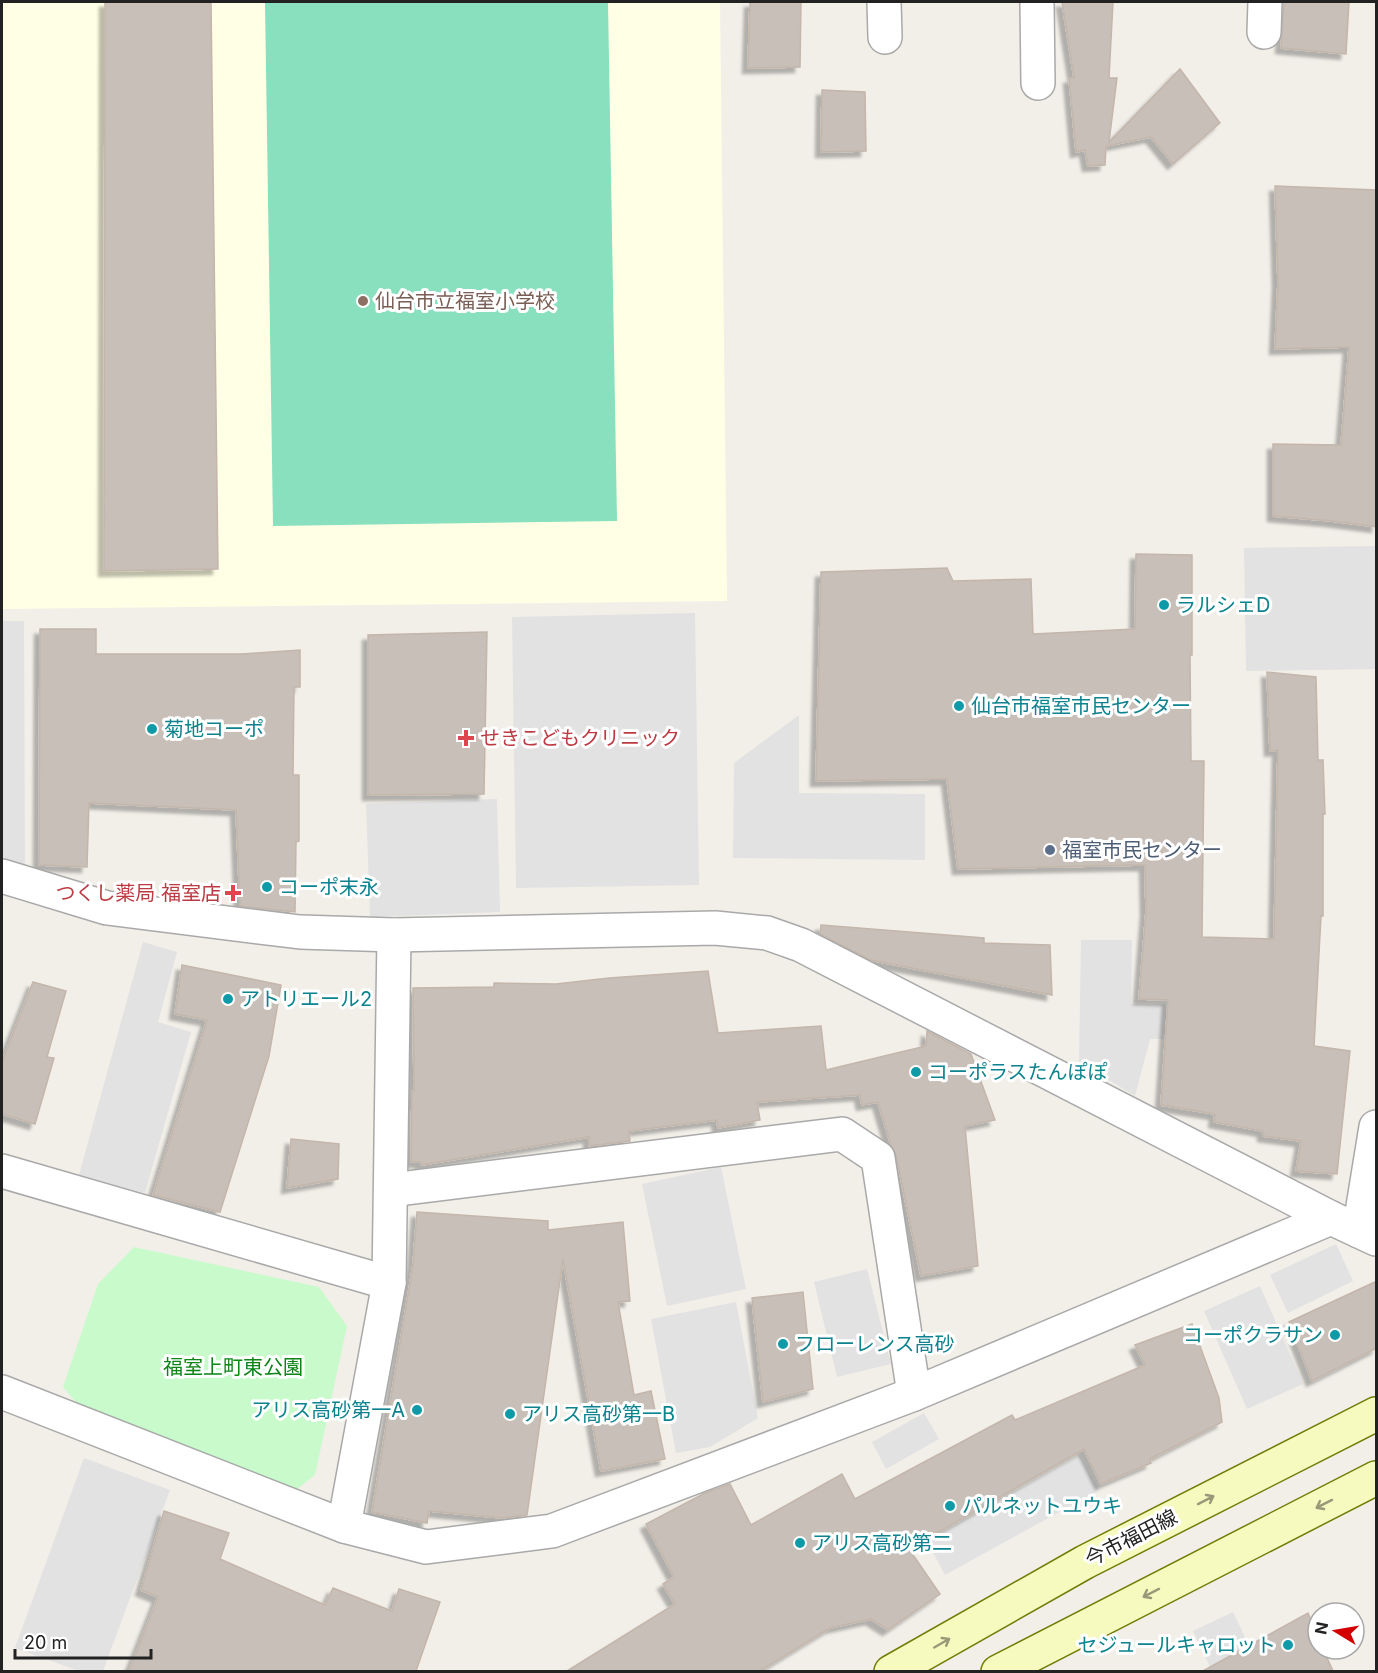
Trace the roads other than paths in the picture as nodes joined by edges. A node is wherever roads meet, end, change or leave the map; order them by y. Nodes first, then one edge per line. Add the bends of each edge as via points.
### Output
1 (884, 2) edge
2 (1037, 2) edge
3 (885, 37) dead end
4 (1038, 82) dead end
5 (2, 876) edge
6 (394, 935) junction
7 (1377, 1127) edge
8 (2, 1171) edge
9 (391, 1190) junction
10 (1356, 1230) edge
11 (389, 1282) junction
12 (2, 1392) edge
13 (914, 1394) junction
14 (1377, 1414) edge
15 (1377, 1478) edge
16 (344, 1526) junction
17 (891, 1671) edge
18 (998, 1671) edge

1 - 3 street
2 - 4 street
5 - 6 street via 107,908 300,932
6 - 9 street
6 - 10 street via 715,928 767,933 801,945
7 - 10 street
8 - 11 street
9 - 11 street
9 - 13 street via 842,1134 878,1158
10 - 13 street
11 - 16 street
12 - 16 street
13 - 16 street via 552,1531 426,1547
17 -> 14 main road, 今市福田線 via 1085,1562
15 -> 18 main road

